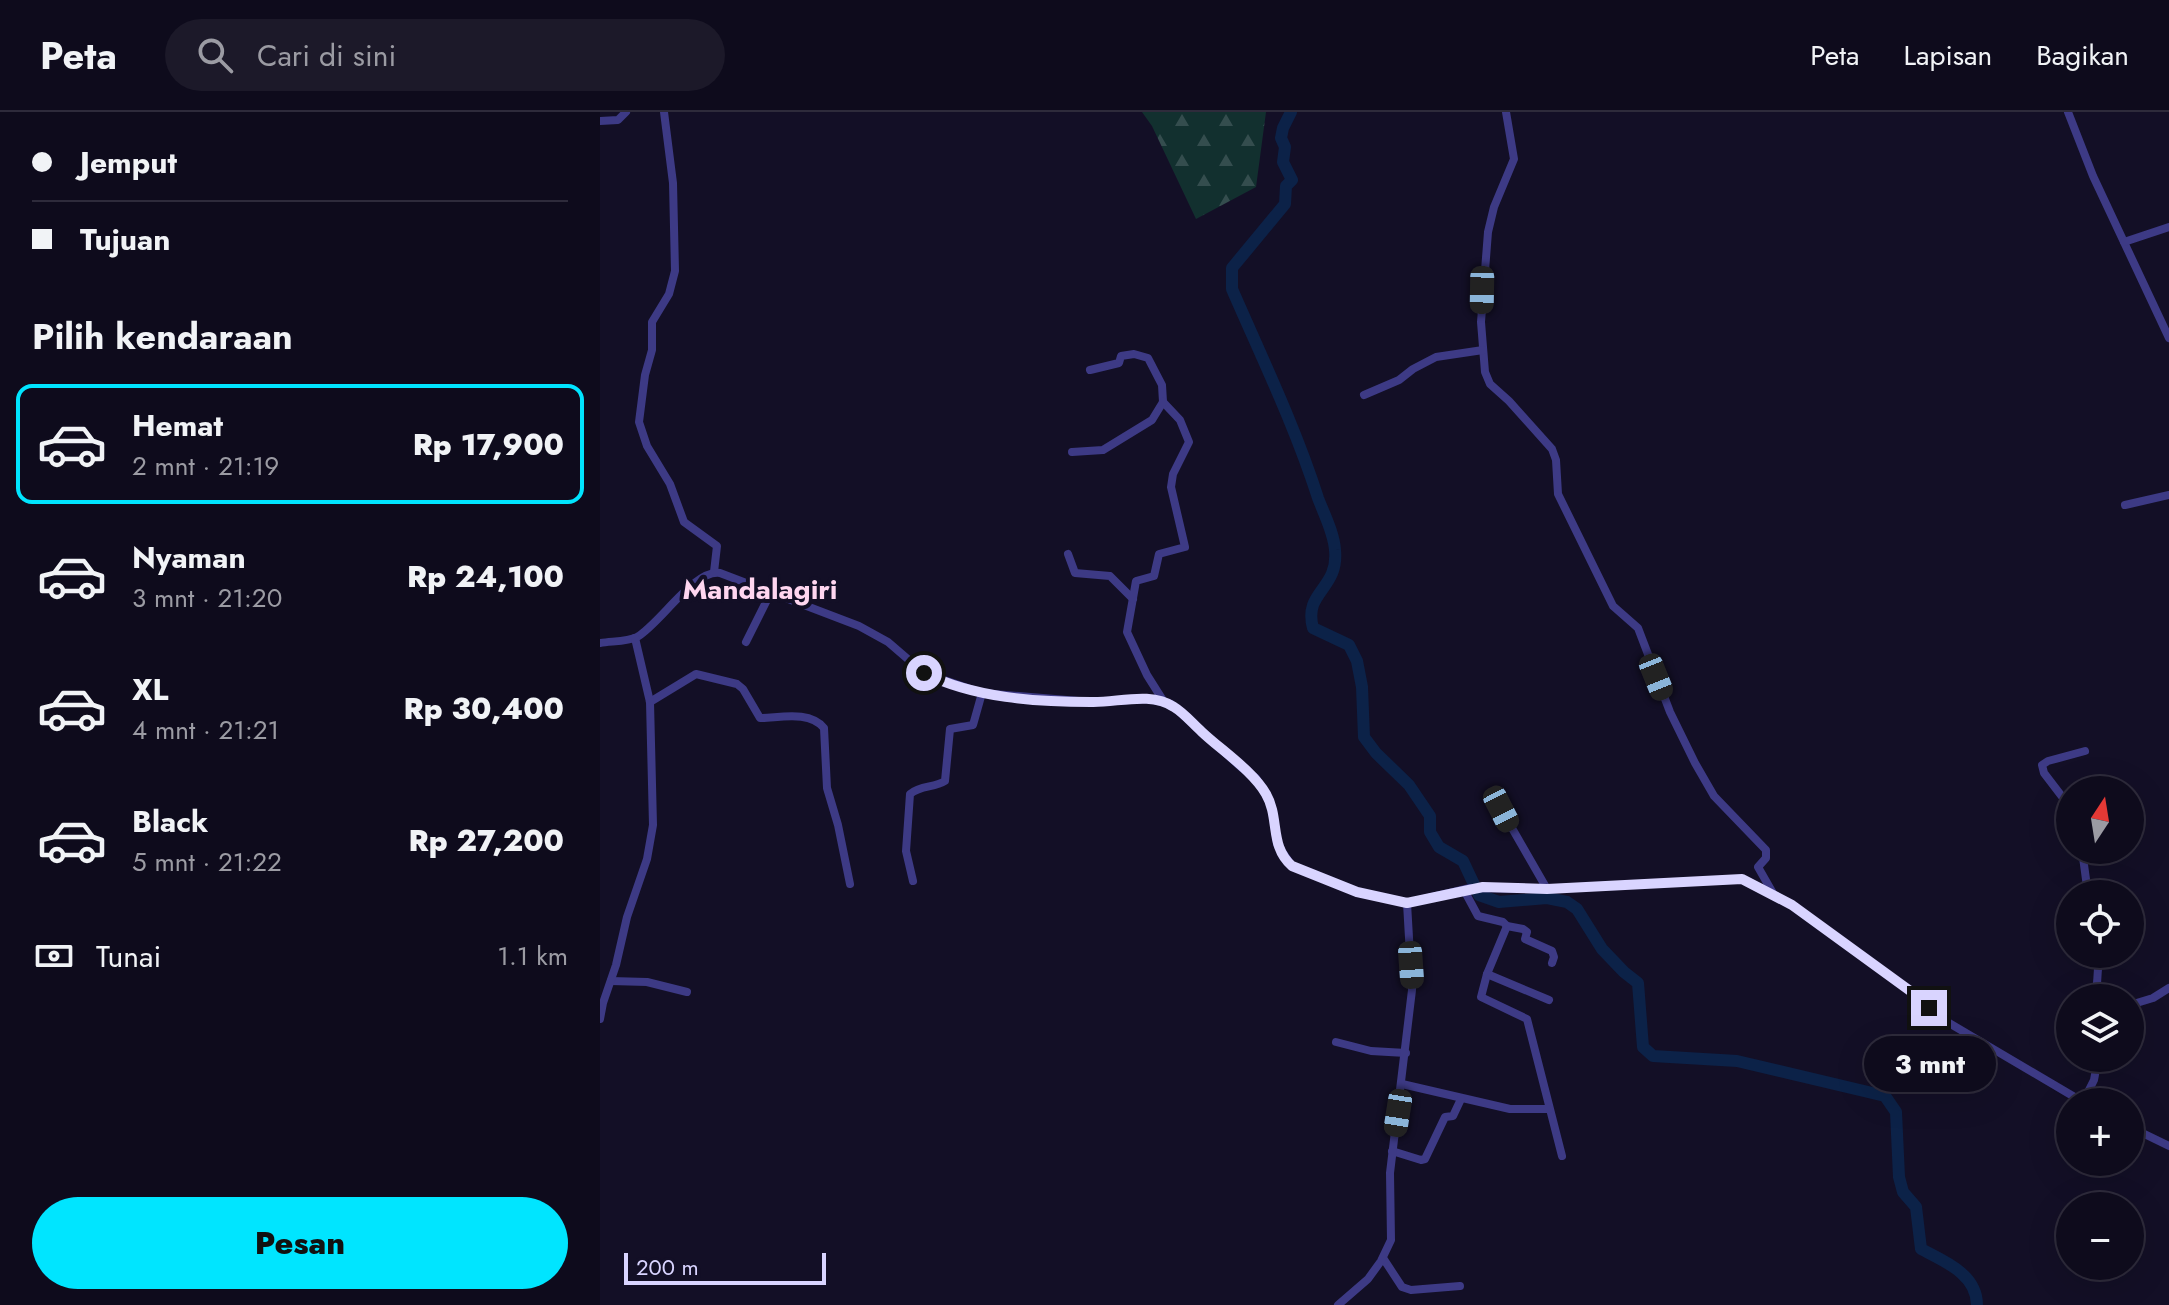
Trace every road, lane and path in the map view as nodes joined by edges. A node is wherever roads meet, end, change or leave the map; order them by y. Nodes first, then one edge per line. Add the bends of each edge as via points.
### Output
1 (626, 112) edge
2 (664, 112) edge
3 (1506, 112) edge
4 (2068, 112) edge
5 (600, 121) edge
6 (2169, 227) edge
7 (2124, 242) junction
8 (2169, 338) edge
9 (1483, 350) junction
10 (1090, 370) dead end
11 (1364, 395) dead end
12 (1163, 402) junction
13 (1072, 452) dead end
14 (2169, 495) edge
15 (2125, 505) dead end
16 (1068, 554) dead end
17 (714, 572) junction
18 (771, 592) junction
19 (1133, 599) junction
20 (635, 638) junction
21 (746, 642) dead end
22 (600, 643) edge
23 (982, 693) junction
24 (650, 702) junction
25 (1164, 702) junction
26 (2085, 751) dead end
27 (2056, 789) edge
28 (1501, 809) dead end
29 (913, 881) dead end
30 (850, 884) dead end
31 (1467, 889) junction
32 (1547, 889) junction
33 (1774, 895) junction
34 (1407, 903) junction
35 (1507, 926) junction
36 (1552, 963) dead end
37 (1487, 974) junction
38 (611, 981) junction
39 (2169, 988) edge
40 (687, 992) dead end
41 (1549, 1000) dead end
42 (2144, 1001) edge
43 (600, 1019) edge
44 (1336, 1042) dead end
45 (1406, 1053) junction
46 (2095, 1072) edge
47 (1402, 1084) junction
48 (1461, 1099) junction
49 (1549, 1109) junction
50 (2144, 1134) edge
51 (2169, 1146) edge
52 (1392, 1151) junction
53 (1562, 1156) dead end
54 (1383, 1258) junction
55 (1460, 1286) dead end
56 (1338, 1305) edge

1 - 5 street via 618,120
2 - 17 street via 673,183 675,271 652,322 639,422 684,522 717,546
3 - 9 street via 1514,159 1491,217 1482,290
4 - 7 street
6 - 7 street
7 - 8 street
9 - 11 street via 1439,356
9 - 33 street via 1490,384 1554,454 1558,494 1613,606 1638,628 1701,774 1725,809 1766,850 1758,867
10 - 12 street via 1119,363 1121,356 1148,358 1162,385
12 - 13 street via 1152,420 1103,450
12 - 19 street via 1180,420 1189,442 1171,487 1185,547 1159,554 1154,576 1136,581
14 - 15 street
16 - 19 street via 1075,573 1110,576
17 - 18 street
17 - 20 street via 698,580
18 - 21 street
18 - 23 street via 867,629 924,673
19 - 25 street via 1127,634
20 - 22 street
20 - 24 street
23 - 25 street
23 - 29 street via 971,727 950,729 945,781 910,794 906,851
24 - 30 street via 695,674 737,684 760,718 783,716 822,724 827,788
24 - 38 street via 651,838
25 - 34 street via 1256,778 1271,804 1277,844 1292,866 1357,892
26 - 27 street via 2042,765
28 - 32 street
31 - 32 street
31 - 34 street
31 - 35 street via 1478,916
32 - 33 street via 1733,878
33 - 46 street via 1949,1023 2083,1102
34 - 45 street via 1412,990
35 - 36 street via 1523,929 1525,939 1552,951
35 - 37 street
37 - 41 street
37 - 49 street via 1482,998 1523,1015 1529,1023
38 - 40 street
38 - 43 street
39 - 42 street
44 - 45 street
45 - 47 street
47 - 48 street
47 - 52 street
48 - 49 street via 1510,1109
48 - 52 street via 1453,1116 1440,1124 1424,1160
49 - 53 street
50 - 51 street
52 - 54 street via 1391,1240
54 - 55 street via 1402,1287
54 - 56 street

